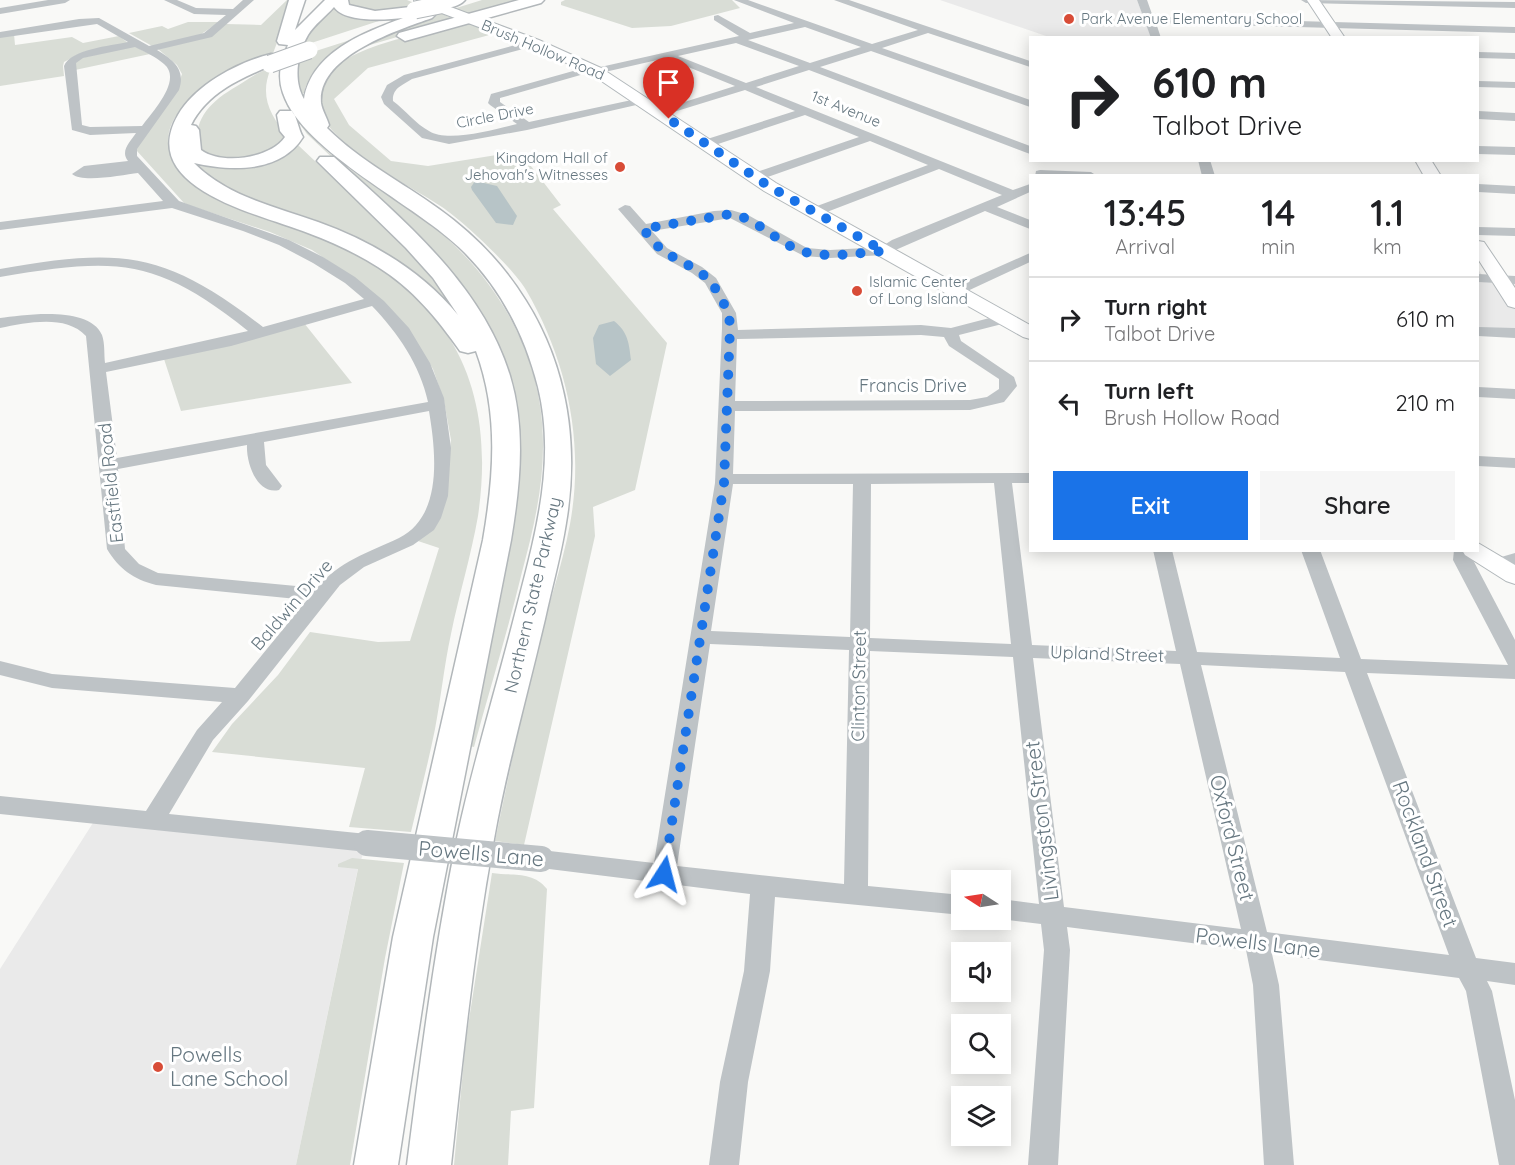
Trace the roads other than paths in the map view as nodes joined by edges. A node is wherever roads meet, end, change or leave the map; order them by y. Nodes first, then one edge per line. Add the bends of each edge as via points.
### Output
1 (65, 0) edge
2 (169, 0) edge
3 (249, 0) edge
4 (297, 0) edge
5 (323, 0) edge
6 (333, 0) edge
7 (340, 0) edge
8 (536, 0) edge
9 (739, 0) edge
10 (839, 0) edge
11 (1142, 0) edge
12 (1306, 0) edge
13 (1313, 0) edge
14 (1515, 5) edge
15 (440, 6) edge
16 (0, 11) edge
17 (235, 12) junction
18 (718, 18) dead end
19 (469, 19) junction
20 (1150, 20) junction
21 (804, 24) junction
22 (1330, 25) junction
23 (928, 30) junction
24 (1515, 30) edge
25 (0, 35) edge
26 (342, 35) dead end
27 (1155, 36) edge
28 (1338, 36) edge
29 (741, 37) junction
30 (285, 41) junction
31 (138, 43) junction
32 (534, 44) junction
33 (871, 48) junction
34 (149, 49) junction
35 (665, 54) junction
36 (1479, 55) edge
37 (1515, 56) edge
38 (270, 62) junction
39 (1029, 64) edge
40 (810, 66) junction
41 (593, 70) junction
42 (320, 75) junction
43 (1479, 84) edge
44 (1515, 85) edge
45 (745, 86) junction
46 (641, 101) junction
47 (1029, 104) edge
48 (805, 111) junction
49 (660, 113) junction
50 (286, 115) junction
51 (1479, 116) edge
52 (1515, 117) edge
53 (527, 126) junction
54 (145, 129) junction
55 (870, 137) junction
56 (705, 144) junction
57 (1029, 150) edge
58 (1479, 150) edge
59 (1515, 151) edge
60 (939, 165) junction
61 (1040, 174) dead end
62 (1059, 174) edge
63 (755, 177) junction
64 (1029, 188) edge
65 (1479, 188) edge
66 (1515, 190) edge
67 (1014, 195) junction
68 (173, 204) junction
69 (986, 207) junction
70 (625, 209) dead end
71 (814, 212) junction
72 (1029, 225) edge
73 (0, 226) edge
74 (643, 229) junction
75 (1479, 231) edge
76 (1515, 232) edge
77 (1479, 247) edge
78 (884, 251) junction
79 (1029, 257) edge
80 (0, 273) edge
81 (1479, 278) edge
82 (1507, 279) edge
83 (956, 291) junction
84 (375, 301) junction
85 (1515, 302) edge
86 (1005, 319) junction
87 (0, 323) edge
88 (1029, 332) edge
89 (1479, 332) edge
90 (260, 333) junction
91 (951, 333) junction
92 (1515, 333) edge
93 (730, 335) junction
94 (99, 369) junction
95 (552, 383) junction
96 (1479, 392) edge
97 (1515, 394) edge
98 (436, 405) junction
99 (728, 406) junction
100 (256, 438) junction
101 (1479, 461) edge
102 (505, 462) junction
103 (1515, 463) edge
104 (109, 465) junction
105 (862, 478) junction
106 (1002, 478) junction
107 (1029, 478) edge
108 (723, 479) junction
109 (273, 486) dead end
110 (1162, 552) edge
111 (1312, 552) edge
112 (1464, 552) edge
113 (1478, 552) edge
114 (1509, 566) edge
115 (321, 595) junction
116 (699, 637) junction
117 (860, 644) junction
118 (1023, 651) junction
119 (1188, 658) junction
120 (1515, 660) edge
121 (1354, 665) junction
122 (0, 668) edge
123 (1515, 672) edge
124 (240, 696) junction
125 (0, 805) edge
126 (153, 820) junction
127 (664, 874) junction
128 (763, 886) junction
129 (856, 894) junction
130 (951, 904) edge
131 (1011, 910) edge
132 (1053, 916) junction
133 (1257, 943) junction
134 (1467, 968) junction
135 (1515, 974) edge
136 (376, 1165) edge
137 (429, 1165) edge
138 (724, 1165) edge
139 (1043, 1165) edge
140 (1279, 1165) edge
141 (1514, 1165) edge

1 - 16 street
2 - 17 street via 195,10
3 - 17 street
4 - 30 highway
5 - 30 highway via 303,17
6 - 95 highway, Northern State Parkway via 306,27 290,55 290,85 300,109 330,144 441,220 481,258 520,310
7 - 15 highway via 345,9 363,14
8 - 19 highway
9 - 21 street
10 - 23 street
11 - 20 street
12 - 13 street
13 - 14 street
13 - 22 main road
15 - 19 main road, Brush Hollow Road
15 - 26 highway
15 - 38 highway, bridge
15 - 42 highway via 359,42
17 - 34 street via 208,35
18 - 29 street
19 - 32 main road, Brush Hollow Road
19 - 42 highway via 366,48 343,58
20 - 22 street
20 - 27 street
21 - 29 street
21 - 33 street
22 - 24 street
22 - 28 main road
23 - 33 street
23 - 39 street
25 - 31 street via 86,21 105,23
29 - 35 street
29 - 40 street
30 - 50 highway via 276,81
31 - 34 street
31 - 54 street via 79,56 69,66 76,127
32 - 41 main road, Brush Hollow Road
32 - 53 street, Circle Drive via 417,73 391,87 387,97 404,117 426,135 438,139 463,139
33 - 40 street
33 - 47 street
34 - 54 street via 169,62 177,77 173,90
35 - 41 street
35 - 45 street, 1st Avenue
36 - 37 street
38 - 50 highway via 229,85 205,105 190,129 191,148 197,156 220,162 271,156 293,141
38 - 102 highway via 225,81 191,110 178,139 187,166 220,193 352,244 391,266 425,292 471,350 484,382
40 - 45 street
40 - 57 street
41 - 46 main road, Brush Hollow Road
41 - 53 street via 495,96 494,103
42 - 95 highway via 311,97 320,126 356,157 452,222 494,262 523,299 540,332 549,354
43 - 44 street
45 - 48 street, 1st Avenue
45 - 49 street
46 - 49 main road, Brush Hollow Road
46 - 53 street, Circle Drive
48 - 55 street, 1st Avenue
48 - 56 street
49 - 56 main road, Brush Hollow Road
50 - 102 highway via 316,150 430,260 464,304 496,376 505,416
51 - 52 street
54 - 68 street via 130,153
55 - 60 street, 1st Avenue
55 - 63 street
56 - 63 main road, Brush Hollow Road
58 - 59 street
60 - 67 street, 1st Avenue
60 - 71 street
61 - 62 street
63 - 71 main road, Brush Hollow Road
64 - 67 street
65 - 66 street
67 - 69 street
68 - 73 street
68 - 84 street, Baldwin Drive via 292,246 340,272
69 - 72 street
69 - 78 street
70 - 74 street
71 - 78 main road, Brush Hollow Road
74 - 78 street via 731,214 804,252
74 - 93 street via 662,251 711,281 729,313
75 - 76 street
77 - 82 main road
78 - 83 main road, Brush Hollow Road
79 - 83 street
80 - 90 street via 83,261 135,263 200,289
81 - 82 street
82 - 85 main road
83 - 86 main road, Brush Hollow Road
84 - 90 street
84 - 98 street, Baldwin Drive via 415,347 430,377
86 - 88 main road, Brush Hollow Road
86 - 91 street
87 - 94 street, Eastfield Road via 38,318 77,322 94,335
89 - 92 street
90 - 94 street
91 - 93 street via 921,330
91 - 99 street, Francis Drive via 954,343 1006,377 1009,386 1002,395 970,405
93 - 99 street
94 - 104 street, Eastfield Road
95 - 137 highway, Northern State Parkway via 559,437 556,499 476,836 450,987
96 - 97 street
98 - 100 street
98 - 115 street, Baldwin Drive via 443,450 433,517 411,540 346,570
99 - 108 street
100 - 104 street
100 - 109 street via 256,468
101 - 103 street
102 - 136 highway via 497,540 417,918
104 - 115 street, Eastfield Road via 116,549 122,561 134,570 182,583
105 - 106 street
105 - 108 street
105 - 117 street, Clinton Street
106 - 107 street
106 - 118 street, Livingston Street
108 - 116 street
110 - 119 street, Oxford Street
111 - 121 street, Rockland Street
112 - 120 street via 1463,560
113 - 114 main road
115 - 124 street, Baldwin Drive
116 - 117 street, Upland Street
116 - 127 street
117 - 118 street, Upland Street
117 - 129 street, Clinton Street
118 - 119 street, Upland Street
118 - 132 street, Livingston Street
119 - 121 street, Upland Street
119 - 133 street, Oxford Street
121 - 123 street, Upland Street
121 - 134 street, Rockland Street
122 - 124 street via 52,681
124 - 126 street, Baldwin Drive via 205,735
125 - 126 street, Powells Lane
126 - 127 street, Powells Lane, bridge
127 - 128 street, Powells Lane
128 - 129 street, Powells Lane
128 - 138 street via 757,971 734,1082
129 - 130 street, Powells Lane
131 - 132 street, Powells Lane
132 - 133 street, Powells Lane
132 - 139 street, Livingston Street via 1057,950
133 - 134 street, Powells Lane
133 - 140 street, Oxford Street via 1266,986
134 - 135 street, Powells Lane
134 - 141 street, Rockland Street via 1479,991

